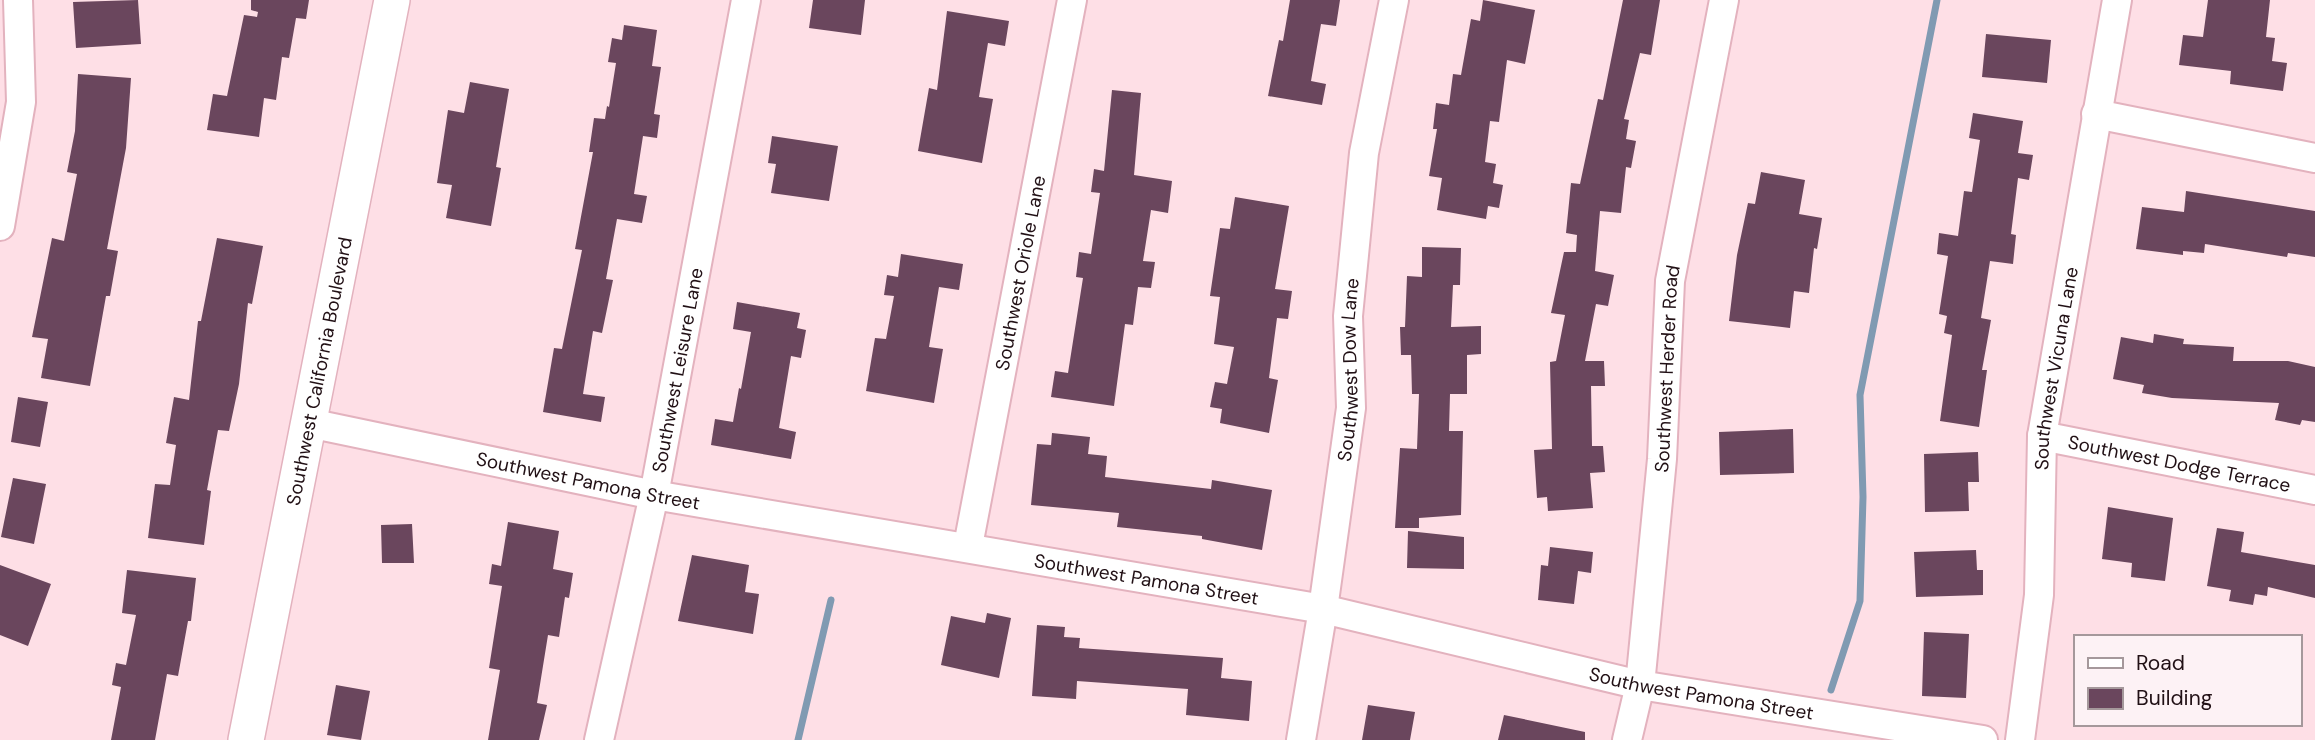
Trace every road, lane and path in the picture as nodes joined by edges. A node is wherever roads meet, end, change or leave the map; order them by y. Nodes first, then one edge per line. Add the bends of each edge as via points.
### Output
1 (18, 0) edge
2 (392, 0) edge
3 (746, 0) edge
4 (1072, 0) edge
5 (1394, 0) edge
6 (1724, 0) edge
7 (2118, 0) edge
8 (2096, 114) junction
9 (2315, 158) edge
10 (0, 226) edge
11 (309, 423) junction
12 (2042, 436) junction
13 (2315, 490) edge
14 (654, 495) junction
15 (968, 546) junction
16 (1323, 609) junction
17 (1640, 685) junction
18 (246, 740) edge
19 (599, 740) edge
20 (1301, 740) edge
21 (1627, 740) edge
22 (1983, 740) edge
23 (2020, 740) edge

1 - 10 street via 21,102
2 - 11 street, Southwest California Boulevard
3 - 14 street, Southwest Leisure Lane
4 - 15 street, Southwest Oriole Lane
5 - 16 street, Southwest Dow Lane via 1364,153 1348,316 1351,408
6 - 17 street, Southwest Herder Road via 1670,281 1662,459
7 - 8 street, Southwest Vicuna Lane
8 - 9 street
8 - 12 street, Southwest Vicuna Lane
11 - 14 street, Southwest Pamona Street
11 - 18 street, Southwest California Boulevard
12 - 13 street, Southwest Dodge Terrace
12 - 23 street, Southwest Vicuna Lane via 2039,595
14 - 15 street, Southwest Pamona Street
14 - 19 street, Southwest Leisure Lane
15 - 16 street, Southwest Pamona Street
16 - 17 street, Southwest Pamona Street
16 - 20 street, Southwest Dow Lane
17 - 21 street, Southwest Herder Road
17 - 22 street, Southwest Pamona Street

